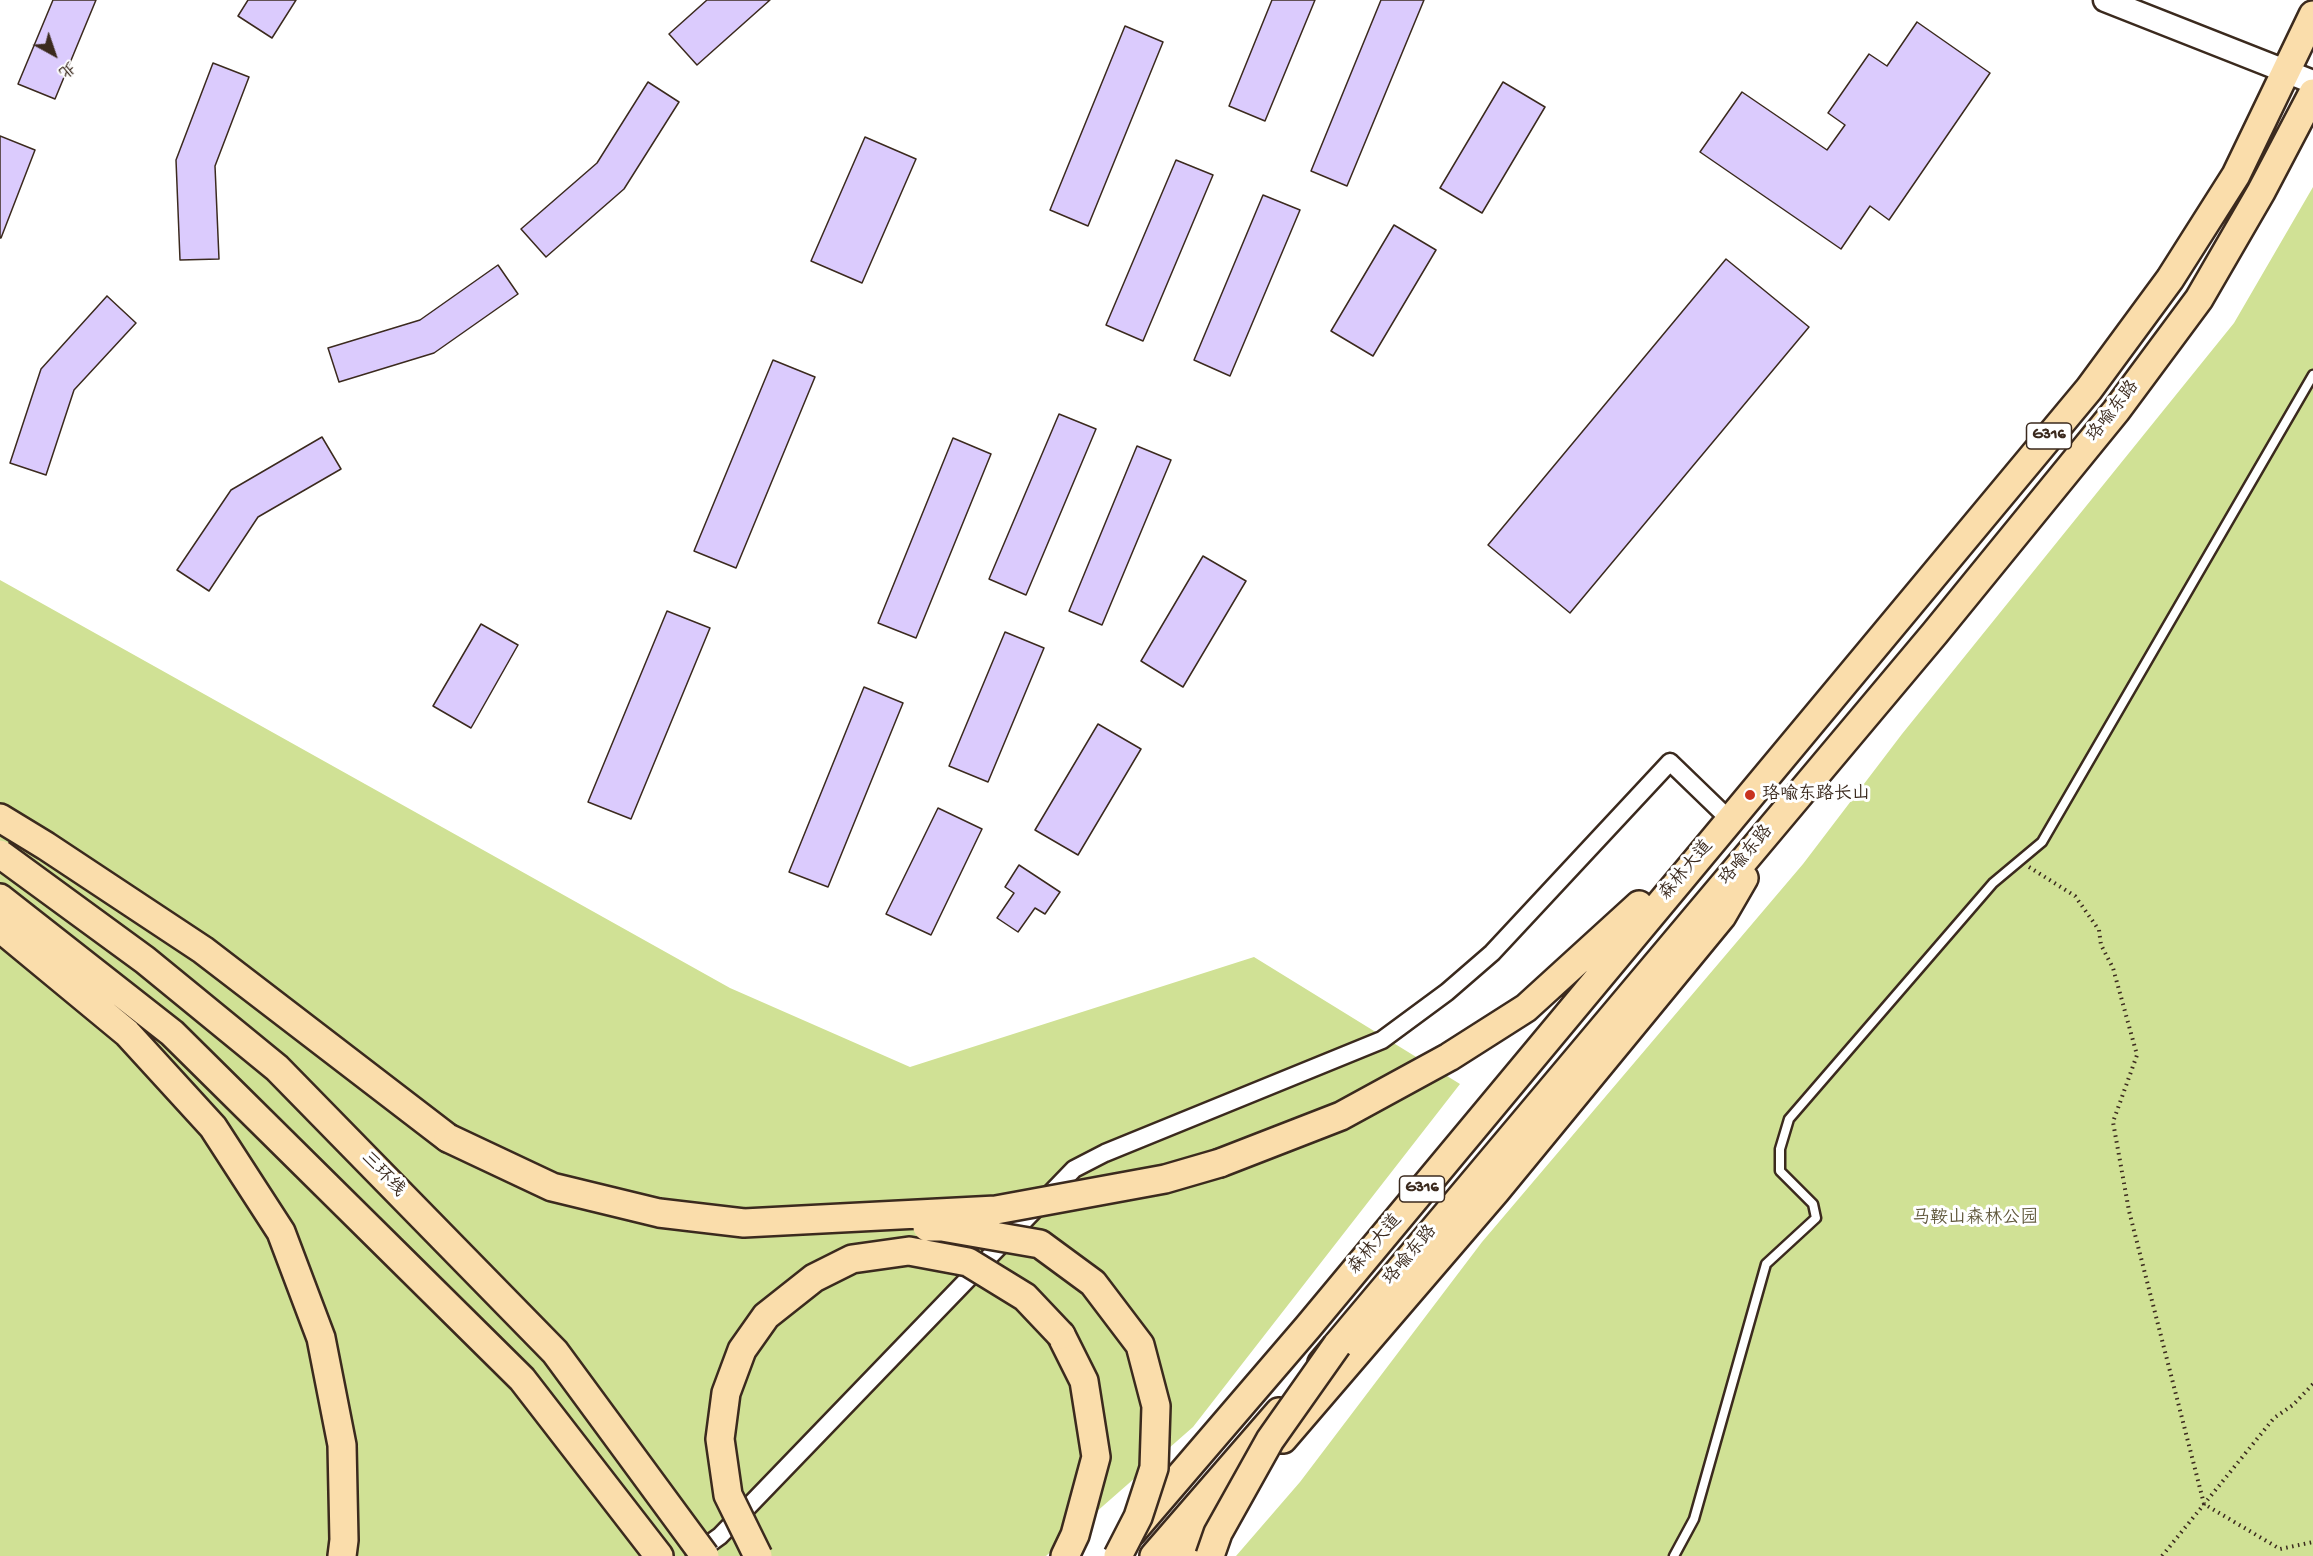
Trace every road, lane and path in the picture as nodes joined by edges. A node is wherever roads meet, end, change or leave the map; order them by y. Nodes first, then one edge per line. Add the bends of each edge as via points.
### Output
1 (2105, 0) edge
2 (2313, 15) edge
3 (2287, 70) junction
4 (2313, 82) edge
5 (2313, 93) edge
6 (2313, 375) edge
7 (0, 818) edge
8 (1779, 818) junction
9 (1730, 820) junction
10 (0, 854) edge
11 (2021, 862) junction
12 (0, 898) edge
13 (0, 928) edge
14 (744, 1223) junction
15 (1337, 1345) junction
16 (2313, 1384) edge
17 (2204, 1504) junction
18 (2313, 1542) edge
19 (342, 1556) edge
20 (659, 1556) edge
21 (692, 1556) edge
22 (705, 1556) edge
23 (758, 1556) edge
24 (1065, 1556) edge
25 (1111, 1556) edge
26 (1118, 1556) edge
27 (1154, 1556) edge
28 (1182, 1556) edge
29 (1209, 1556) edge
30 (1674, 1556) edge
31 (2162, 1556) edge

1 - 3 main road
2 - 3 highway, 珞喻东路 / G316
3 - 4 main road
3 - 9 highway, 珞喻东路 / G316 via 2236,175 2170,279 2089,389
5 - 8 highway, 珞喻东路 / G316 via 2199,299 2116,411
6 - 11 lane via 2055,822 2042,842
7 - 14 highway, bridge via 203,950 448,1138 552,1187 659,1213
8 - 15 highway, 珞喻东路 / G316
8 - 28 highway, G316 via 1722,916 1496,1191
9 - 14 highway, bridge via 1526,1008 1449,1057 1341,1116 1220,1163 1166,1179 996,1210
9 - 21 street via 1670,762 1492,953 1382,1040 1074,1169 720,1536
9 - 25 highway, 森林大道 / G316 via 1308,1327
10 - 22 highway, 三环线, bridge via 145,960 277,1068 555,1352
11 - 17 path via 2075,896 2099,930 2101,945 2113,968 2137,1054 2113,1122 2129,1211
11 - 30 lane via 1993,883 1789,1119 1780,1149 1780,1171 1813,1204 1816,1218 1766,1264 1694,1519
12 - 20 highway via 172,1033 522,1379
13 - 19 highway via 127,1033 213,1127 281,1232 321,1338 342,1445
14 - 26 highway, bridge via 942,1227 1040,1244 1093,1283 1140,1345 1156,1406 1154,1468 1138,1517
15 - 27 highway, 珞喻东路 / G316, bridge
15 - 29 highway, bridge via 1270,1440
16 - 17 path via 2274,1418
17 - 18 path via 2280,1549
17 - 31 path
23 - 24 highway, bridge via 728,1495 720,1439 726,1393 742,1350 766,1316 814,1278 852,1259 909,1251 968,1262 1026,1297 1061,1335 1084,1381 1096,1457 1075,1535

